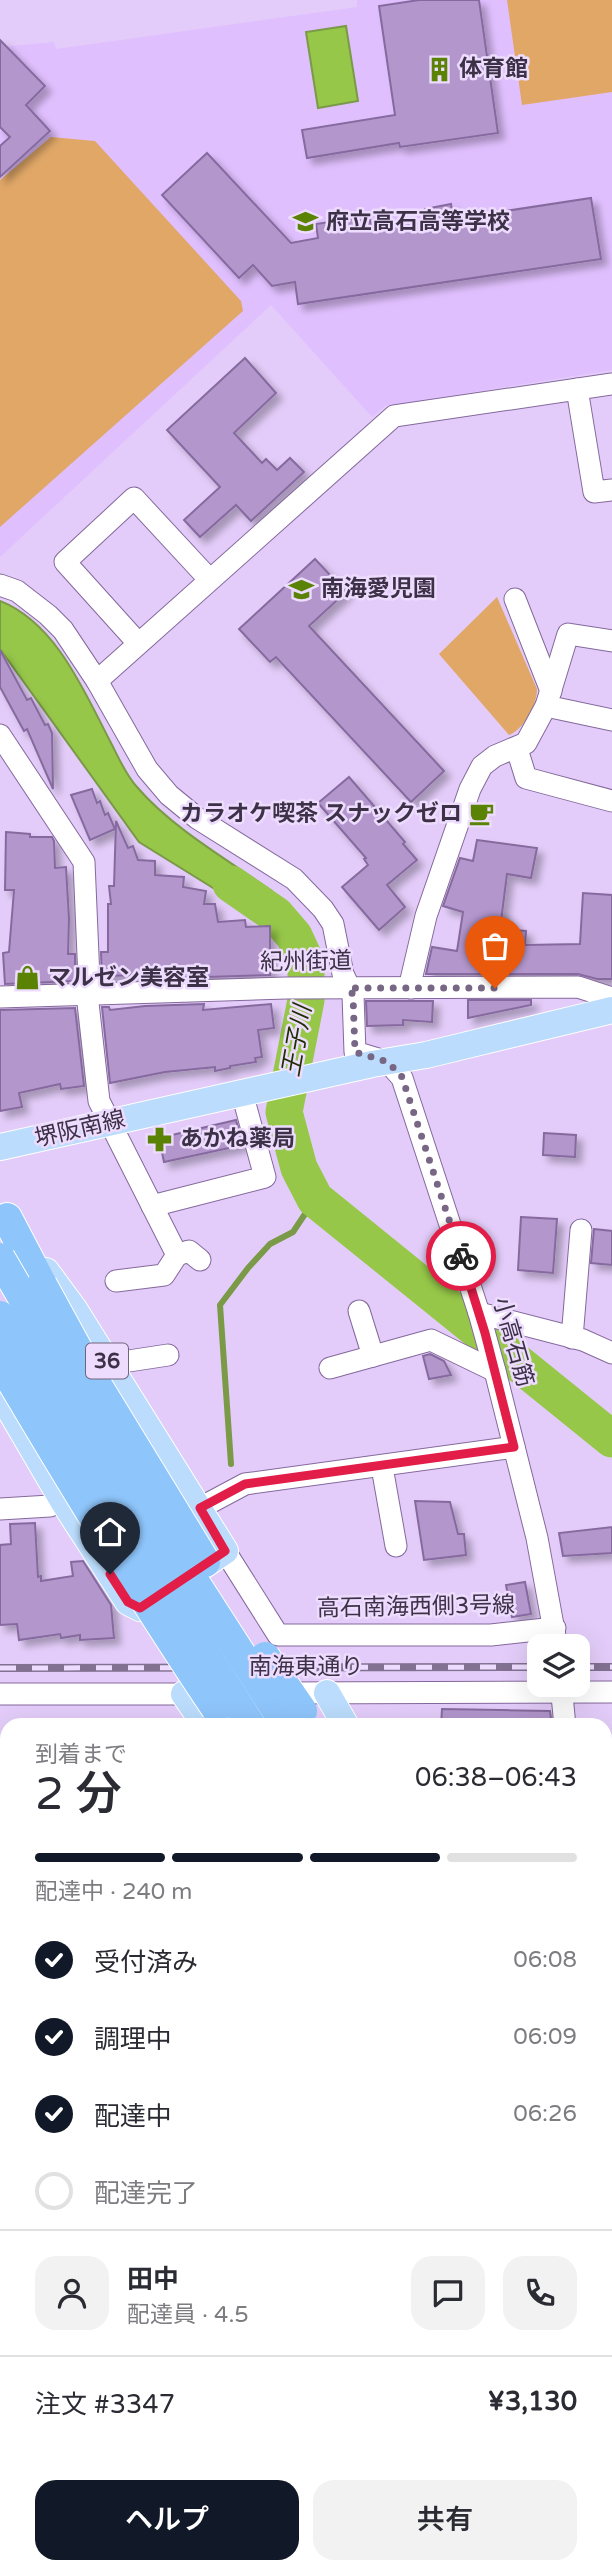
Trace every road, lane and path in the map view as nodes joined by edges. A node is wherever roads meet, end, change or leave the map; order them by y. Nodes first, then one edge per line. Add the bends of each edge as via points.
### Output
1 (612, 384) edge
2 (577, 389) junction
3 (612, 490) edge
4 (209, 579) junction
5 (0, 584) edge
6 (515, 599) dead end
7 (612, 641) edge
8 (138, 643) junction
9 (97, 681) junction
10 (548, 698) junction
11 (612, 720) edge
12 (0, 735) edge
13 (517, 749) junction
14 (612, 801) edge
15 (339, 988) junction
16 (411, 988) junction
17 (88, 994) junction
18 (0, 997) edge
19 (612, 998) edge
20 (612, 1010) edge
21 (388, 1062) junction
22 (254, 1091) junction
23 (109, 1122) junction
24 (0, 1147) edge
25 (152, 1206) junction
26 (4, 1212) edge
27 (581, 1230) dead end
28 (177, 1255) junction
29 (0, 1258) edge
30 (200, 1260) dead end
31 (117, 1281) dead end
32 (359, 1311) dead end
33 (479, 1314) junction
34 (0, 1316) edge
35 (572, 1338) junction
36 (612, 1353) edge
37 (168, 1355) dead end
38 (373, 1356) junction
39 (0, 1361) edge
40 (109, 1364) junction
41 (330, 1368) dead end
42 (495, 1371) junction
43 (0, 1393) edge
44 (514, 1447) junction
45 (383, 1467) junction
46 (63, 1501) junction
47 (200, 1508) junction
48 (0, 1509) edge
49 (396, 1546) dead end
50 (225, 1551) junction
51 (555, 1634) edge
52 (527, 1637) edge
53 (527, 1690) edge
54 (590, 1691) edge
55 (612, 1692) edge
56 (327, 1693) junction
57 (0, 1694) edge
58 (184, 1694) junction
59 (562, 1697) edge
60 (200, 1718) edge
61 (223, 1718) edge
62 (246, 1718) edge
63 (282, 1718) edge
64 (306, 1718) edge
65 (341, 1718) edge
66 (564, 1718) edge

1 - 2 street
2 - 3 street via 593,492
2 - 4 street via 394,416
4 - 8 street
4 - 8 street via 134,498 65,562
5 - 9 street via 48,615
6 - 10 street
7 - 10 street via 568,634
8 - 9 street
9 - 15 street via 147,769 169,794 197,818 294,879 323,909 333,924 343,974
10 - 11 street
10 - 13 street via 526,743
12 - 17 street via 84,862
13 - 14 street via 526,778
13 - 16 street via 482,766 470,789 426,916
15 - 16 street, 紀州街道
15 - 17 street, 紀州街道
15 - 21 street via 353,995 355,1052
16 - 19 street, 紀州街道 via 579,988
17 - 18 street, 紀州街道
17 - 23 street via 99,1101
20 - 21 main road, 堺阪南線
21 - 22 main road, 堺阪南線
21 - 33 street, 小高石筋 via 402,1077
22 - 23 main road, 堺阪南線
22 - 25 street via 265,1177
23 - 24 main road, 堺阪南線
23 - 25 street
25 - 28 street
26 - 40 main road, 36
26 - 64 highway, bridge via 95,1382 234,1611
27 - 35 street
28 - 30 street via 189,1251
28 - 31 street via 164,1275
29 - 63 highway, bridge via 130,1482
32 - 38 street
33 - 35 street
33 - 42 street, 小高石筋
34 - 62 highway, bridge via 102,1491
35 - 36 street
37 - 40 street
38 - 41 street
38 - 42 street via 431,1340
39 - 61 highway, bridge via 80,1497
40 - 47 main road, 36
42 - 44 street, 小高石筋
43 - 46 main road
44 - 45 street
44 - 51 street, 小高石筋
45 - 47 street via 245,1484
45 - 49 street
46 - 48 street
46 - 50 main road via 128,1602 140,1608
47 - 50 main road, 36
50 - 52 street, 高石南海西側3号線 via 278,1635
53 - 56 street, 南海東通り
54 - 55 street, 南海東通り
56 - 58 street, 南海東通り
56 - 65 main road
57 - 58 street, 南海東通り
58 - 60 main road
59 - 66 street

